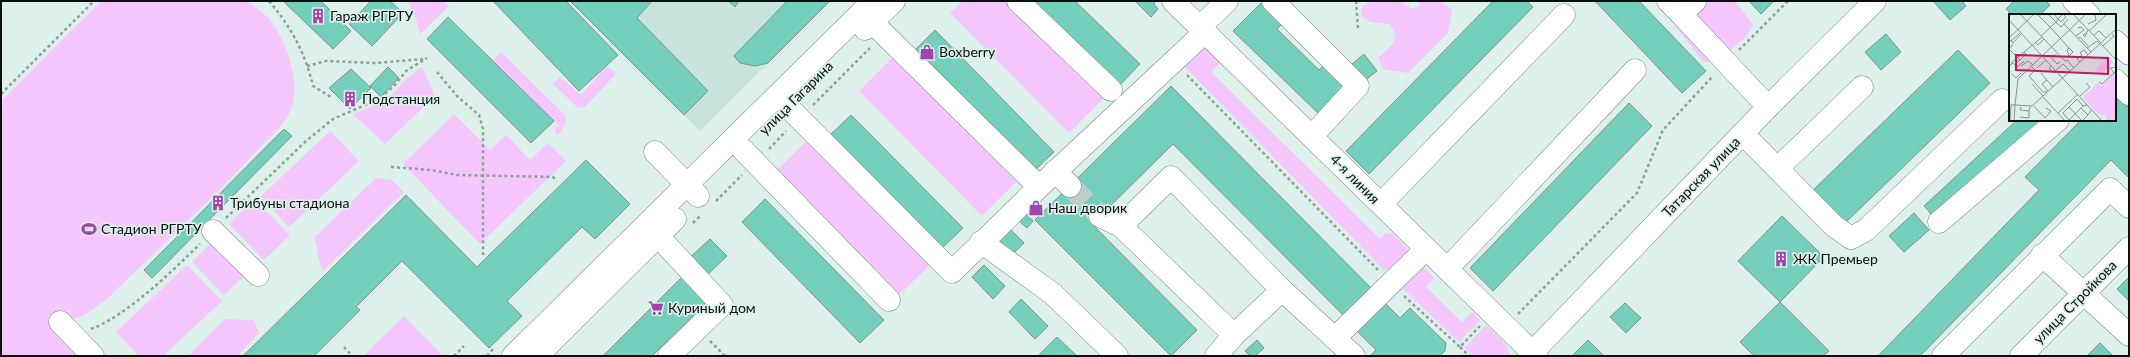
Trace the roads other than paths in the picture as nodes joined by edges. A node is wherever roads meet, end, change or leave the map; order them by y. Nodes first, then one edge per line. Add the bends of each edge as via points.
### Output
1 (894, 1) edge
2 (1018, 1) edge
3 (1173, 1) edge
4 (1227, 1) edge
5 (1273, 1) edge
6 (1875, 1) edge
7 (2074, 1) edge
8 (1681, 5) edge
9 (2088, 14) edge
10 (1564, 16) dead end
11 (877, 19) edge
12 (1203, 29) junction
13 (2116, 42) edge
14 (2129, 54) edge
15 (1635, 70) dead end
16 (2116, 81) edge
17 (1862, 86) dead end
18 (1111, 90) dead end
19 (2129, 94) edge
20 (2002, 100) dead end
21 (1768, 107) junction
22 (794, 112) junction
23 (2057, 121) edge
24 (1743, 134) junction
25 (1312, 136) junction
26 (655, 152) dead end
27 (749, 157) junction
28 (1778, 168) junction
29 (1039, 187) junction
30 (701, 199) junction
31 (1381, 204) junction
32 (2129, 207) edge
33 (1100, 216) tunnel mouth
34 (1939, 222) dead end
35 (1121, 226) junction
36 (213, 231) road end
37 (658, 236) junction
38 (981, 242) junction
39 (2129, 248) edge
40 (1426, 249) junction
41 (2042, 255) junction
42 (1447, 269) junction
43 (258, 275) dead end
44 (1282, 290) junction
45 (2083, 294) junction
46 (889, 300) dead end
47 (66, 329) road end
48 (1234, 335) junction
49 (2129, 335) edge
50 (1335, 338) junction
51 (1533, 355) edge
52 (93, 356) edge
53 (512, 356) edge
54 (537, 356) edge
55 (669, 356) edge
56 (1117, 356) edge
57 (1216, 356) edge
58 (1354, 356) edge
59 (1943, 356) edge
60 (2021, 356) edge

1 - 11 street, улица Гагарина
2 - 18 street
3 - 12 street, 4-я линия
4 - 12 street
5 - 25 street via 1358,86
6 - 21 street, Татарская улица
7 - 9 street
8 - 21 street via 1726,62
10 - 31 street
11 - 22 street, улица Гагарина
11 - 29 street
11 - 30 street, улица Гагарина
12 - 25 street, 4-я линия
12 - 29 street via 1062,179
13 - 14 street
15 - 42 street
16 - 19 street
17 - 28 street
20 - 28 street via 1866,230 1851,238 1834,226
21 - 24 street, Татарская улица
22 - 27 street, улица Гагарина
22 - 38 street via 952,272
23 - 34 street
24 - 28 street
24 - 51 street, Татарская улица
25 - 31 street, 4-я линия
26 - 30 street
27 - 30 street, улица Гагарина
27 - 46 street
29 - 38 street
30 - 37 street, улица Гагарина
30 - 53 street, улица Гагарина
31 - 40 street, 4-я линия
32 - 41 street via 2110,189
33 - 35 street
35 - 44 street via 1171,177
35 - 48 street
36 - 43 street
37 - 54 street, улица Гагарина
37 - 55 street via 722,305
38 - 56 street via 1053,294
39 - 45 street, улица Стройкова
40 - 42 street, 4-я линия
40 - 50 street
41 - 45 street
41 - 59 street
42 - 51 street, 4-я линия
44 - 48 street
44 - 50 street
45 - 49 street
45 - 60 street, улица Стройкова
47 - 52 street
48 - 57 street
50 - 58 street

